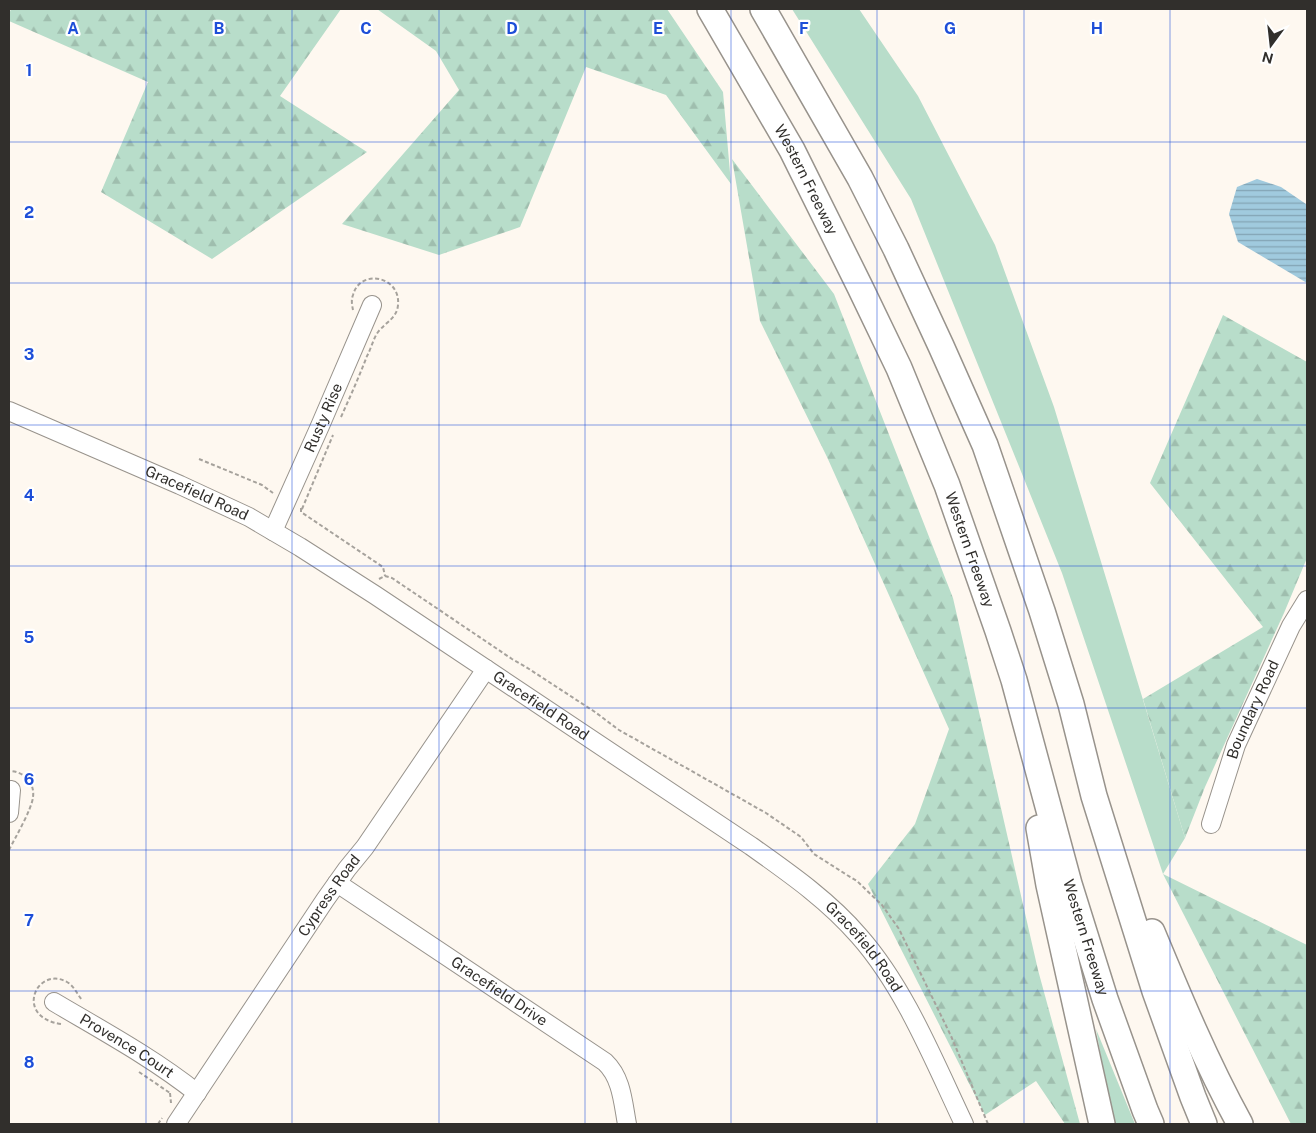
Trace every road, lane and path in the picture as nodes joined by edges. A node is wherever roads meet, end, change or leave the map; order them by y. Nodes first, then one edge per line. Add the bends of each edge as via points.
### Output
1 (710, 9) edge
2 (764, 9) edge
3 (372, 305) dead end
4 (9, 411) edge
5 (273, 531) junction
6 (1307, 600) edge
7 (486, 669) junction
8 (1014, 680) junction
9 (11, 790) dead end
10 (1094, 796) junction
11 (9, 813) edge
12 (1211, 824) dead end
13 (337, 883) junction
14 (54, 1002) dead end
15 (180, 1079) junction
16 (197, 1093) junction
17 (169, 1117) edge
18 (158, 1124) edge
19 (627, 1124) edge
20 (964, 1124) edge
21 (1102, 1124) edge
22 (1151, 1124) edge
23 (1204, 1124) edge
24 (1240, 1124) edge

1 - 8 highway, Western Freeway via 792,150 899,368 947,485
2 - 10 highway via 860,178 896,249 985,445 1071,704
3 - 5 street, Rusty Rise
4 - 5 street, Gracefield Road via 208,498
5 - 7 street, Gracefield Road
6 - 12 street, Boundary Road via 1236,745
7 - 13 street, Cypress Road
7 - 20 street, Gracefield Road via 751,846 836,912 866,944 889,976
8 - 21 highway via 1049,885
8 - 22 highway, Western Freeway via 1069,884 1105,999
9 - 11 street
10 - 23 highway via 1155,991
10 - 24 highway via 1191,1026
13 - 16 street, Cypress Road
13 - 19 street, Gracefield Drive via 605,1062 618,1080
14 - 15 street, Provence Court
15 - 16 street, Provence Court
15 - 17 path via 170,1093
16 - 17 street, Cypress Road
17 - 18 path

